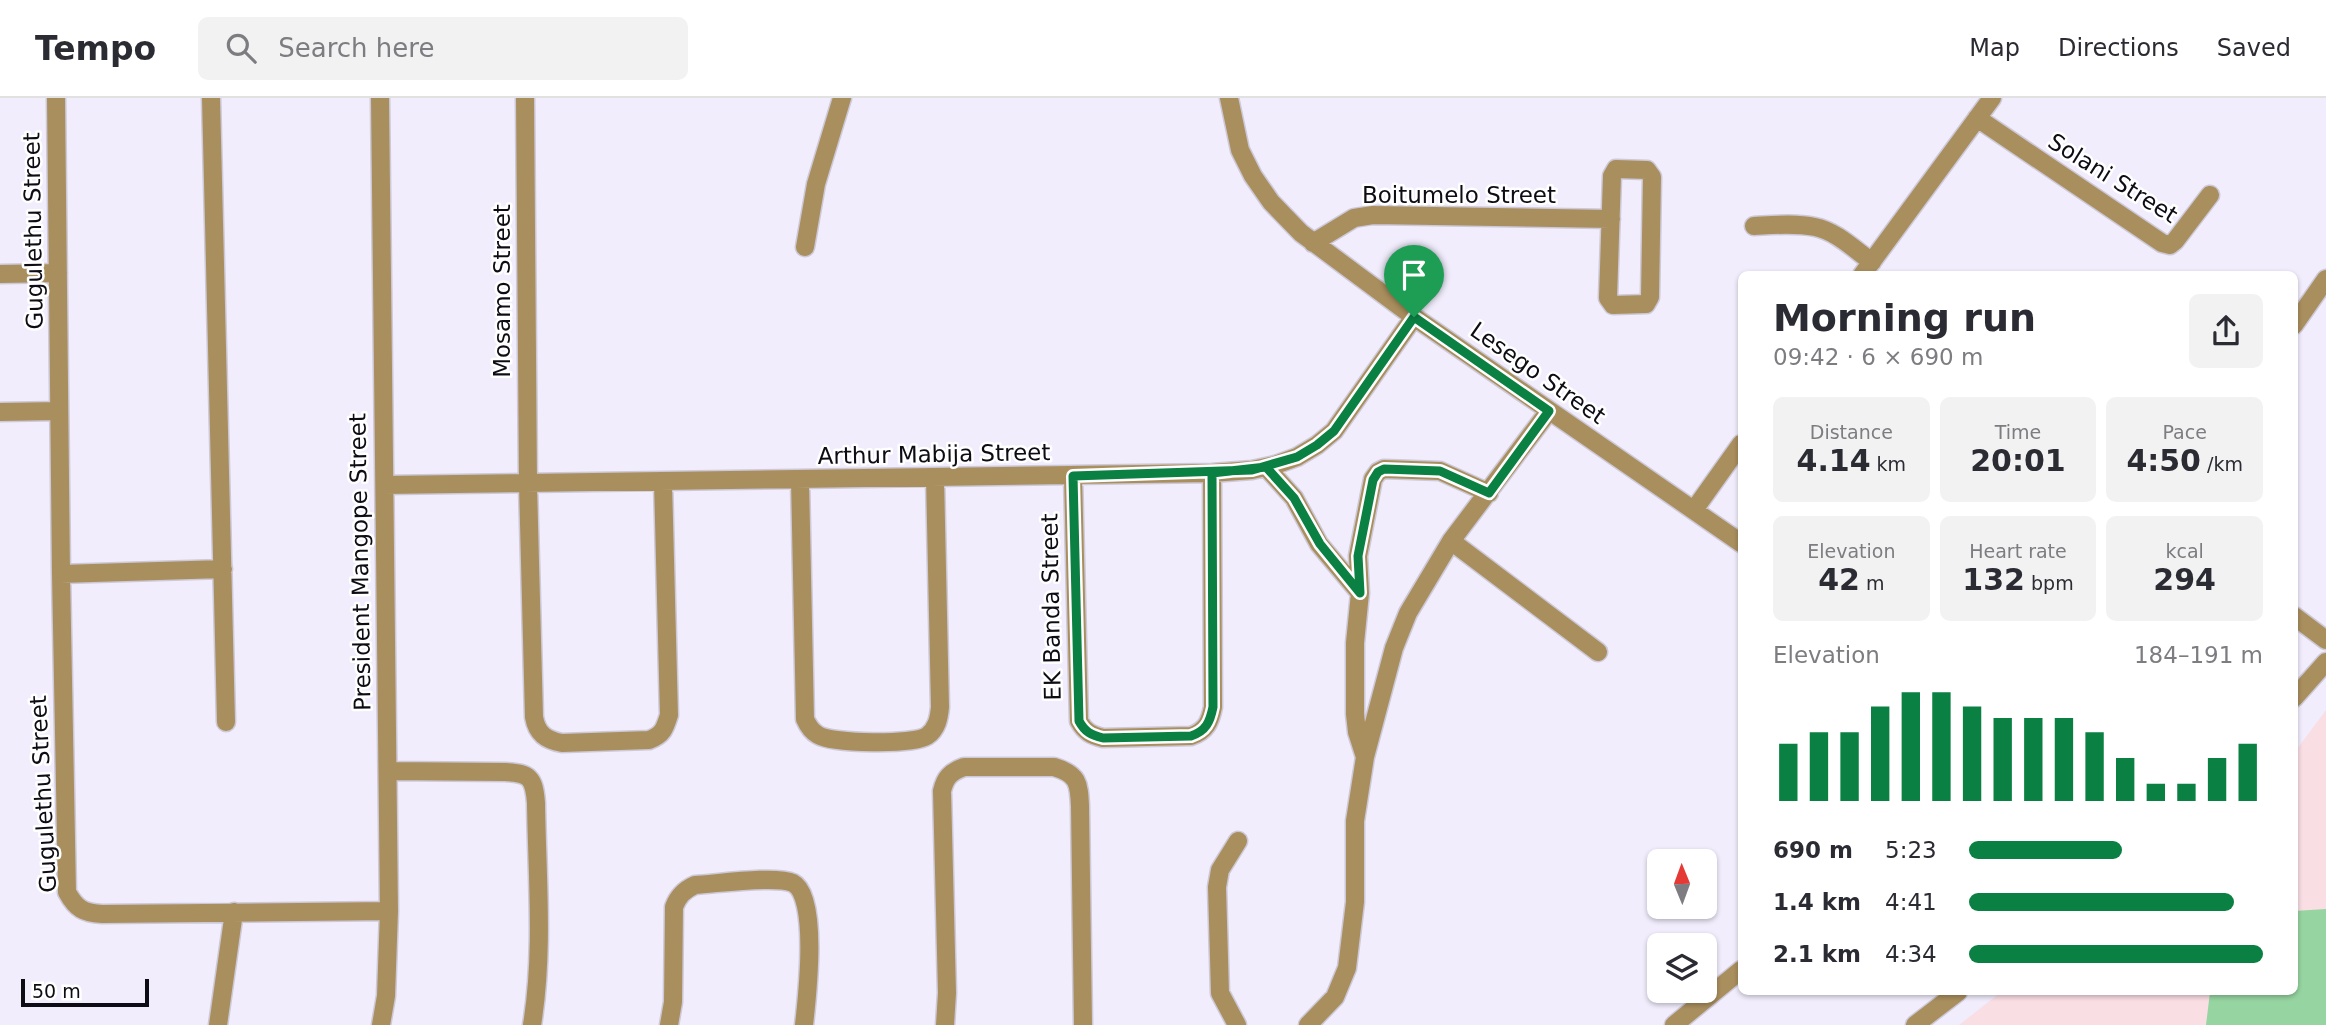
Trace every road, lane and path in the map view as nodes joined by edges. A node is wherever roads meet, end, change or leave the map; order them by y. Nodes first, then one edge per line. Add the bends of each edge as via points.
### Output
1 (55, 98) edge
2 (211, 98) edge
3 (380, 98) edge
4 (525, 98) edge
5 (842, 98) edge
6 (1229, 98) edge
7 (1992, 98) edge
8 (1977, 118) junction
9 (2210, 195) dead end
10 (1611, 219) junction
11 (1754, 226) dead end
12 (1313, 243) junction
13 (805, 247) dead end
14 (1867, 268) edge
15 (58, 273) junction
16 (0, 274) edge
17 (2326, 279) edge
18 (1414, 317) junction
19 (2298, 319) edge
20 (59, 411) junction
21 (1549, 411) junction
22 (0, 412) edge
23 (1738, 448) edge
24 (1266, 467) junction
25 (1212, 473) junction
26 (1073, 476) junction
27 (935, 477) junction
28 (800, 480) junction
29 (663, 482) junction
30 (528, 484) junction
31 (385, 485) junction
32 (1489, 493) junction
33 (1694, 510) junction
34 (1451, 541) junction
35 (1738, 541) edge
36 (223, 569) junction
37 (61, 574) junction
38 (1360, 593) junction
39 (2298, 619) edge
40 (2326, 640) edge
41 (1598, 652) dead end
42 (2326, 662) edge
43 (2298, 694) edge
44 (226, 722) dead end
45 (1365, 757) junction
46 (388, 771) junction
47 (1238, 841) dead end
48 (389, 911) junction
49 (234, 912) junction
50 (1738, 972) edge
51 (1954, 995) edge
52 (1315, 1023) edge
53 (218, 1025) edge
54 (381, 1025) edge
55 (533, 1025) edge
56 (669, 1025) edge
57 (804, 1025) edge
58 (945, 1025) edge
59 (1083, 1025) edge
60 (1237, 1025) edge
61 (1674, 1025) edge
62 (1915, 1025) edge

1 - 15 street, Gugulethu Street
2 - 36 street
3 - 31 street, President Mangope Street
4 - 30 street, Mosamo Street
5 - 13 street via 816,184
6 - 12 street, Lesego Street via 1240,150 1253,176 1282,215
7 - 8 street
8 - 9 street, Solani Street via 2162,243 2175,242
8 - 14 street
10 - 10 street via 1613,171 1647,170 1652,177 1650,297 1646,304 1609,302
10 - 12 street, Boitumelo Street via 1373,215 1347,222
11 - 14 street via 1818,227 1840,239
12 - 18 street, Lesego Street
15 - 16 street
15 - 20 street, Gugulethu Street
17 - 19 street
18 - 21 street, Lesego Street
18 - 24 street, Arthur Mabija Street via 1334,431 1297,457
20 - 22 street
20 - 37 street, Gugulethu Street
21 - 32 street
21 - 33 street, Lesego Street
23 - 33 street
24 - 25 street, Arthur Mabija Street
24 - 38 street via 1294,498 1320,544
25 - 26 street, Arthur Mabija Street
25 - 26 street, EK Banda Street via 1213,707 1200,733 1178,737 1103,738 1083,730 1079,721
26 - 27 street, Arthur Mabija Street
27 - 28 street, Arthur Mabija Street
27 - 28 street via 940,707 935,728 916,740 843,742 819,736 805,719
28 - 29 street, Arthur Mabija Street
29 - 30 street, Arthur Mabija Street
29 - 30 street, Mosamo Street via 669,715 665,730 649,740 562,743 540,733 534,717
30 - 31 street, Arthur Mabija Street
31 - 46 street, President Mangope Street
32 - 34 street
32 - 38 street via 1440,471 1378,472 1358,556
33 - 35 street, Lesego Street
34 - 41 street
34 - 45 street via 1408,613 1394,648
36 - 37 street
36 - 44 street
37 - 49 street, Gugulethu Street via 67,892 73,903 88,913
38 - 45 street via 1355,714
39 - 40 street
42 - 43 street
45 - 52 street via 1355,821 1355,902 1347,968 1335,997
46 - 48 street, President Mangope Street
46 - 55 street via 505,772 530,778 536,803 538,965
47 - 60 street via 1220,870 1217,887 1220,993
48 - 49 street, Gugulethu Street
48 - 54 street, President Mangope Street
49 - 53 street
50 - 61 street
51 - 62 street
56 - 57 street via 677,898 695,885 771,880 790,882 800,888 805,899 809,940
58 - 59 street via 942,792 944,779 964,767 1054,767 1076,778

